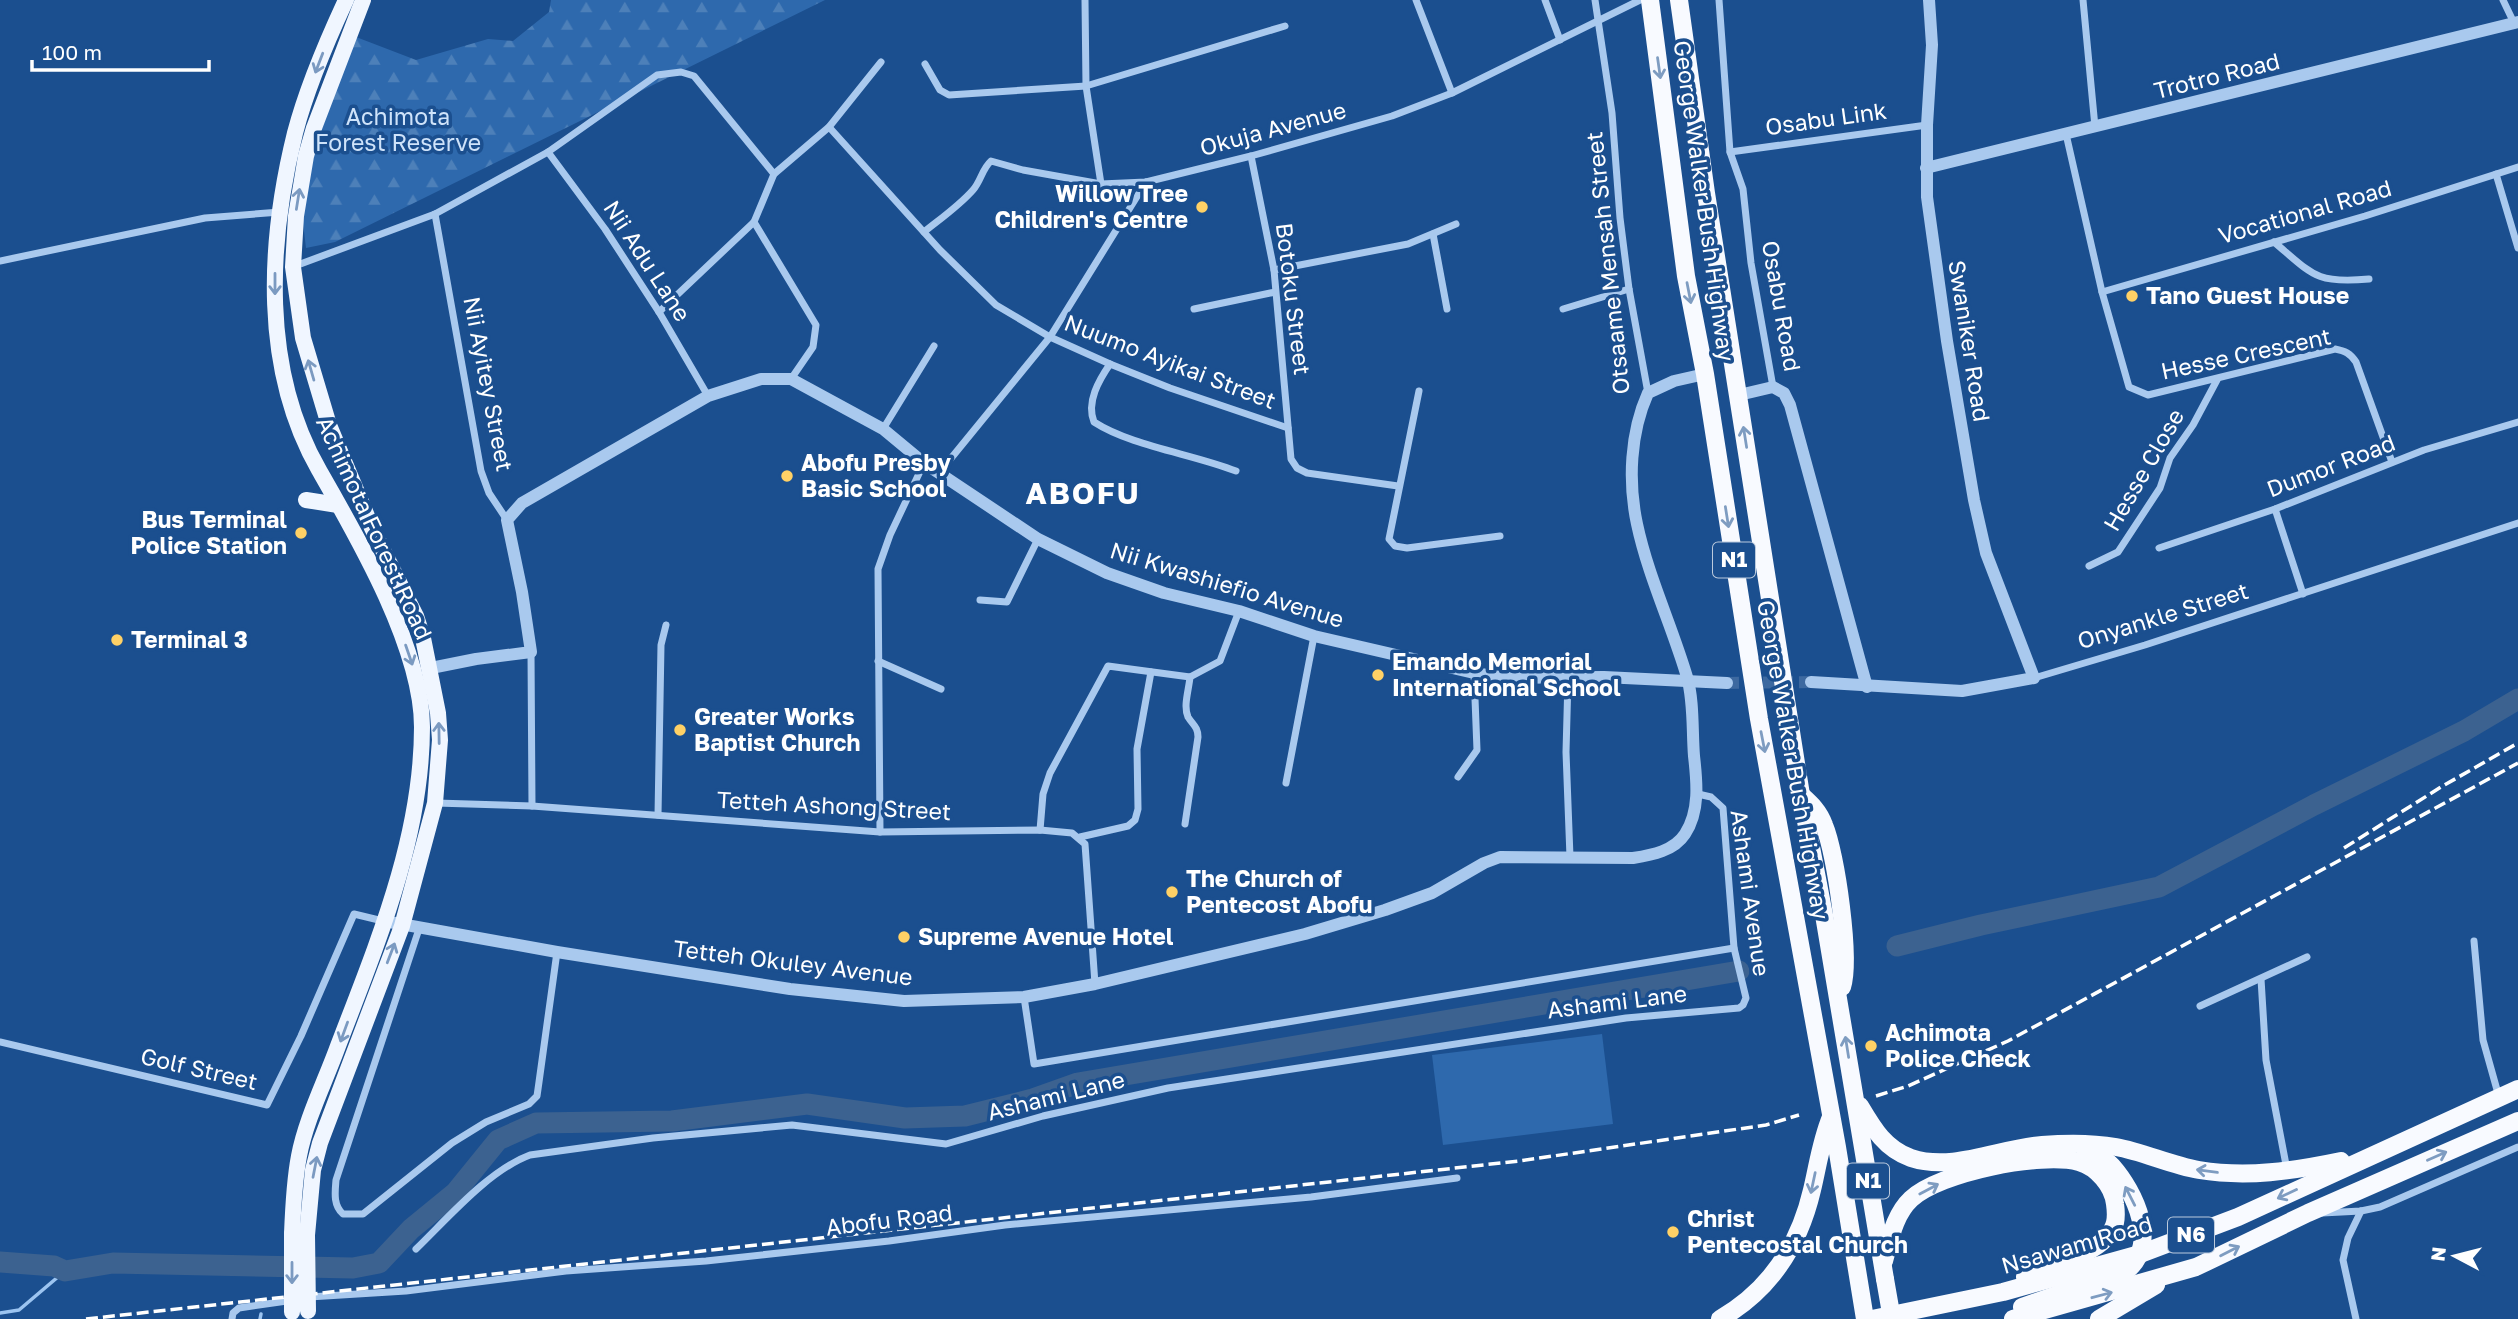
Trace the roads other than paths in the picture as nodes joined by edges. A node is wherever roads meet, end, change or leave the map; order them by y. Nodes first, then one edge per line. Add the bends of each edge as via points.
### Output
1 (346, 0) edge
2 (363, 0) edge
3 (1085, 0) edge
4 (1416, 0) edge
5 (1545, 0) edge
6 (1594, 0) edge
7 (1640, 0) edge
8 (1650, 0) edge
9 (1679, 0) edge
10 (1719, 0) edge
11 (1929, 0) edge
12 (2083, 0) edge
13 (2503, 0) edge
14 (1598, 22) junction
15 (2516, 22) edge
16 (1285, 26) dead end
17 (1560, 40) junction
18 (881, 62) dead end
19 (925, 64) dead end
20 (1086, 86) junction
21 (1452, 93) junction
22 (1927, 125) junction
23 (829, 127) junction
24 (2095, 127) junction
25 (2066, 134) junction
26 (548, 152) junction
27 (1730, 152) junction
28 (1251, 156) junction
29 (2518, 167) edge
30 (1926, 168) junction
31 (774, 174) junction
32 (2496, 174) junction
33 (1146, 182) junction
34 (1101, 184) junction
35 (280, 212) junction
36 (435, 214) junction
37 (754, 222) junction
38 (1456, 224) dead end
39 (923, 232) junction
40 (1433, 234) junction
41 (2274, 242) junction
42 (2518, 248) edge
43 (0, 261) edge
44 (293, 267) junction
45 (1274, 270) junction
46 (2369, 279) dead end
47 (1629, 289) junction
48 (1275, 292) junction
49 (2102, 292) junction
50 (1194, 309) dead end
51 (1447, 309) dead end
52 (1563, 309) dead end
53 (659, 313) junction
54 (1050, 337) junction
55 (934, 346) dead end
56 (1110, 365) junction
57 (1705, 374) junction
58 (790, 379) junction
59 (2217, 380) junction
60 (1773, 387) junction
61 (1419, 391) dead end
62 (1648, 393) junction
63 (1739, 395) junction
64 (708, 396) junction
65 (2518, 422) edge
66 (1288, 428) junction
67 (883, 429) junction
68 (2392, 462) junction
69 (924, 463) junction
70 (1236, 471) dead end
71 (939, 473) junction
72 (1398, 486) junction
73 (306, 500) dead end
74 (338, 505) junction
75 (2275, 509) junction
76 (507, 520) junction
77 (2518, 523) edge
78 (1500, 536) dead end
79 (1038, 539) junction
80 (2159, 548) dead end
81 (2089, 566) dead end
82 (2304, 594) junction
83 (980, 600) dead end
84 (1239, 611) junction
85 (666, 625) dead end
86 (1314, 636) junction
87 (531, 652) junction
88 (878, 661) junction
89 (431, 668) junction
90 (1151, 672) junction
91 (1474, 673) junction
92 (1190, 677) junction
93 (2034, 677) junction
94 (1568, 679) junction
95 (1688, 680) junction
96 (1811, 682) tunnel mouth
97 (1727, 683) tunnel mouth
98 (1867, 687) junction
99 (941, 689) dead end
100 (1458, 777) dead end
101 (1286, 783) dead end
102 (1698, 794) junction
103 (435, 803) junction
104 (531, 806) junction
105 (658, 815) junction
106 (1185, 824) dead end
107 (1040, 830) junction
108 (880, 832) junction
109 (1080, 837) junction
110 (1570, 858) junction
111 (384, 921) junction
112 (402, 926) junction
113 (419, 929) junction
114 (2474, 941) dead end
115 (1734, 948) junction
116 (557, 952) junction
117 (2307, 957) dead end
118 (2261, 979) junction
119 (1095, 984) junction
120 (1024, 998) junction
121 (2200, 1006) dead end
122 (1739, 1008) joint
123 (0, 1042) edge
124 (2518, 1089) edge
125 (1855, 1097) junction
126 (2499, 1097) junction
127 (1831, 1117) junction
128 (2518, 1121) edge
129 (2081, 1145) junction
130 (2518, 1147) edge
131 (2371, 1155) junction
132 (2287, 1171) junction
133 (1457, 1178) dead end
134 (2361, 1211) junction
135 (2308, 1213) junction
136 (300, 1235) junction
137 (416, 1249) dead end
138 (2140, 1254) junction
139 (1884, 1272) junction
140 (2167, 1277) junction
141 (2003, 1292) junction
142 (300, 1315) edge
143 (232, 1319) edge
144 (1720, 1319) edge
145 (1865, 1319) edge
146 (1872, 1319) edge
147 (1892, 1319) edge
148 (2004, 1319) edge
149 (2013, 1319) edge
150 (2099, 1319) edge
151 (2356, 1319) edge

1 -> 35 main road, Achimota Forest Road via 295,132
44 -> 2 main road, Achimota Forest Road via 306,156
3 - 20 street
4 - 21 street
5 - 17 street
6 - 14 street, Otsaame Mensah Street
7 - 14 street, Okuja Avenue
8 -> 57 highway, George Walker Bush Highway / N1 via 1686,276
9 - 63 highway, George Walker Bush Highway / N1
10 - 27 street, Osabu Road
11 - 22 street, Swaniker Road via 1932,45
12 - 24 street
13 - 15 street
14 - 17 street, Okuja Avenue
14 - 47 street, Otsaame Mensah Street
15 - 24 street, Trotro Road
16 - 20 street
17 - 21 street, Okuja Avenue
18 - 23 street
19 - 20 street via 940,90 949,96
20 - 34 street
21 - 28 street, Okuja Avenue via 1392,116
22 - 27 street, Osabu Link
22 - 30 street, Swaniker Road
23 - 31 street
23 - 39 street, Nuumo Ayikai Street
24 - 25 street, Trotro Road
25 - 30 street, Trotro Road
25 - 49 street, Hesse Crescent
26 - 31 street via 652,77 687,72
26 - 36 street
26 - 53 street, Nii Adu Lane
27 - 60 street, Osabu Road via 1743,189
28 - 33 street, Okuja Avenue
28 - 45 street, Botoku Street
29 - 32 street, Vocational Road
30 - 93 street, Swaniker Road via 1947,341 1974,500 1986,553
31 - 37 street
32 - 41 street, Vocational Road
32 - 42 street
33 - 34 street, Okuja Avenue
33 - 54 street
34 - 39 street, Okuja Avenue via 991,161 973,190
35 - 43 street via 205,218
35 -> 74 main road, Achimota Forest Road via 275,288 281,363 299,425
36 - 44 street
36 - 76 street, Nii Ayitey Street via 481,471
37 - 53 street
37 - 58 street via 816,325 813,347
38 - 40 street
39 - 54 street, Nuumo Ayikai Street via 996,305
40 - 45 street via 1408,244
40 - 51 street
41 - 46 street via 2322,278
41 - 49 street, Vocational Road
89 -> 44 main road, Achimota Forest Road via 416,616 372,528 329,425 303,338
45 - 48 street, Botoku Street
47 - 52 street
47 - 62 street, Otsaame Mensah Street
48 - 50 street
48 - 66 street, Botoku Street
49 - 59 street, Hesse Crescent via 2132,390 2148,395
53 - 64 street, Nii Adu Lane
54 - 56 street, Nuumo Ayikai Street
54 - 71 street
55 - 67 street
56 - 66 street, Nuumo Ayikai Street
56 - 70 street via 1097,383 1094,422
57 - 62 street
57 -> 127 highway, George Walker Bush Highway / N1 via 1759,719
58 - 64 street via 761,379
58 - 67 street, Nii Kwashiefio Avenue
59 - 68 street, Hesse Crescent via 2335,349 2345,351 2356,362
59 - 81 street, Hesse Close via 2170,458 2160,488 2118,552
60 - 63 street
60 - 98 street, Osabu Road via 1784,393 1790,405
61 - 72 street
62 - 95 street, Otsaame Mensah Street via 1634,448 1633,500
125 -> 63 highway, George Walker Bush Highway / N1 via 1838,997 1845,963 1836,876 1825,826 1816,808 1801,795
64 - 76 street via 522,503
65 - 68 street, Dumor Road
66 - 72 street, Botoku Street via 1291,459 1297,468
67 - 69 street, Nii Kwashiefio Avenue
68 - 75 street, Dumor Road
69 - 71 street, Nii Kwashiefio Avenue
69 - 88 street via 878,569
71 - 79 street, Nii Kwashiefio Avenue
72 - 78 street via 1389,534 1395,546
73 - 74 main road
74 -> 111 main road, Achimota Forest Road via 406,645 421,705 419,783 406,850
75 - 80 street, Dumor Road
75 - 82 street
76 - 87 street, Nii Ayitey Street
77 - 82 street, Onyankle Street
79 - 83 street via 1007,602
79 - 84 street, Nii Kwashiefio Avenue via 1107,573
82 - 93 street, Onyankle Street
84 - 86 street, Nii Kwashiefio Avenue
84 - 92 street via 1220,661
85 - 105 street via 661,645
86 - 91 street, Nii Kwashiefio Avenue
86 - 101 street
87 - 89 street
87 - 104 street, Nii Ayitey Street
88 - 99 street
88 - 108 street
103 -> 89 main road, Achimota Forest Road via 440,740
90 - 92 street
90 - 107 street via 1108,666 1050,774 1042,794
90 - 109 street via 1137,749 1135,820 1128,826
91 - 94 street, Nii Kwashiefio Avenue
91 - 100 street via 1477,750
92 - 106 street via 1186,708 1198,737
93 - 98 street, Onyankle Street via 1962,691
94 - 95 street, Nii Kwashiefio Avenue
94 - 110 street
95 - 97 street, Nii Kwashiefio Avenue
95 - 102 street, Tetteh Okuley Avenue
96 - 98 street, Onyankle Street
102 - 110 street, Tetteh Okuley Avenue via 1685,835 1665,850 1633,858
102 - 115 street, Ashami Avenue via 1711,797 1723,808
103 - 104 street, Tetteh Ashong Street
103 - 112 main road, Achimota Forest Road
104 - 105 street, Tetteh Ashong Street
105 - 108 street, Tetteh Ashong Street
107 - 108 street, Tetteh Ashong Street
107 - 109 street, Tetteh Ashong Street
109 - 119 street via 1086,844
110 - 119 street, Tetteh Okuley Avenue via 1500,857 1432,893 1385,910
111 - 112 street, Tetteh Okuley Avenue
111 - 123 street, Golf Street via 354,914 267,1105
111 -> 136 main road, Achimota Forest Road via 300,1154
112 - 113 street, Tetteh Okuley Avenue
136 -> 112 main road, Achimota Forest Road via 320,1143
113 - 116 street, Tetteh Okuley Avenue
113 - 116 street via 336,1180 335,1200 343,1214 363,1214 452,1143 537,1096
114 - 126 street via 2483,1040
115 - 120 street via 1034,1064
115 - 122 street, Ashami Avenue via 1746,998
116 - 120 street, Tetteh Okuley Avenue via 790,989 904,1000
117 - 118 street
118 - 121 street
118 - 132 street via 2266,1060
119 - 120 street, Tetteh Okuley Avenue
122 - 137 street, Ashami Lane via 1626,1018 1168,1088 946,1144 792,1125 530,1155 496,1173
124 - 126 highway, Nsawam Road / N6
125 - 129 highway via 1874,1130 1891,1148 1911,1158 1948,1162 2039,1145
125 - 139 highway, N1
126 - 131 highway, Nsawam Road / N6
127 -> 144 highway via 1806,1213 1786,1258 1751,1299
127 - 145 highway, George Walker Bush Highway / N1
135 -> 128 highway, N6
132 -> 129 highway via 2198,1170 2117,1147
138 -> 129 highway via 2143,1230 2130,1195 2110,1164
130 - 134 street via 2380,1208
131 - 132 highway
131 -> 138 highway, Nsawam Road / N6 via 2238,1217
133 - 143 street, Abofu Road via 706,1261 326,1295 239,1308
134 - 135 street
134 - 151 street via 2343,1261
140 -> 135 highway, N6
136 - 142 main road, Achimota Forest Road, bridge
138 - 141 highway, Nsawam Road / N6
138 - 148 highway via 2126,1271 2032,1302
139 -> 141 highway via 1898,1215 1928,1188 2001,1165 2060,1160 2093,1169 2115,1199 2113,1230 2104,1241
139 - 147 highway, N1, bridge
149 -> 140 highway, N6
140 - 150 highway
141 - 146 highway, Nsawam Road / N6

